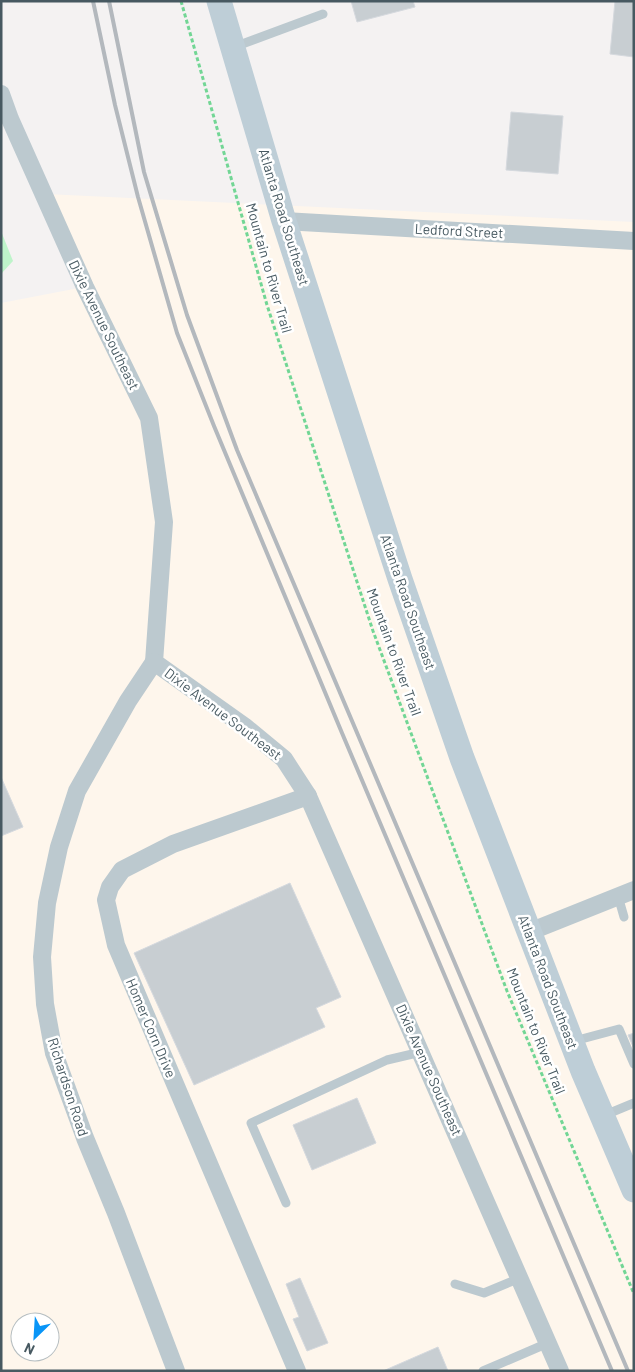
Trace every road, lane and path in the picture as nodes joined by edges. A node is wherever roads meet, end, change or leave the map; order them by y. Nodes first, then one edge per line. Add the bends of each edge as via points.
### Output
1 (181, 1) edge
2 (219, 1) edge
3 (323, 14) dead end
4 (233, 48) junction
5 (1, 94) edge
6 (284, 222) junction
7 (634, 241) edge
8 (154, 662) junction
9 (308, 796) junction
10 (626, 893) edge
11 (624, 917) dead end
12 (529, 932) junction
13 (571, 1041) junction
14 (421, 1052) junction
15 (634, 1064) edge
16 (634, 1103) edge
17 (602, 1116) junction
18 (634, 1190) edge
19 (286, 1203) dead end
20 (520, 1278) junction
21 (455, 1284) dead end
22 (634, 1294) edge
23 (548, 1344) junction
24 (176, 1371) edge
25 (297, 1371) edge
26 (483, 1371) edge
27 (560, 1371) edge

1 - 22 path, Mountain to River Trail via 267,305 373,631 507,991
2 - 4 main road, Atlanta Road Southeast
3 - 4 lane
4 - 6 main road, Atlanta Road Southeast
5 - 8 street, Dixie Avenue Southeast via 85,287 149,418 164,522
6 - 7 street, Ledford Street
6 - 12 main road, Atlanta Road Southeast via 403,589 462,758
8 - 9 street, Dixie Avenue Southeast via 244,726 284,759
8 - 24 street, Richardson Road via 77,791 57,857 42,957 54,1053
9 - 14 street, Dixie Avenue Southeast
9 - 25 street, Homer Corn Drive via 173,844 122,870 110,887 106,900 116,945
10 - 11 lane
10 - 12 street
12 - 13 main road, Atlanta Road Southeast
13 - 15 lane via 619,1029
13 - 17 main road, Atlanta Road Southeast
14 - 19 lane via 386,1060 251,1123
14 - 20 street, Dixie Avenue Southeast
16 - 17 lane
17 - 18 main road, Atlanta Road Southeast
20 - 21 lane via 484,1293
20 - 23 street, Dixie Avenue Southeast
23 - 26 lane
23 - 27 street, Dixie Avenue Southeast

